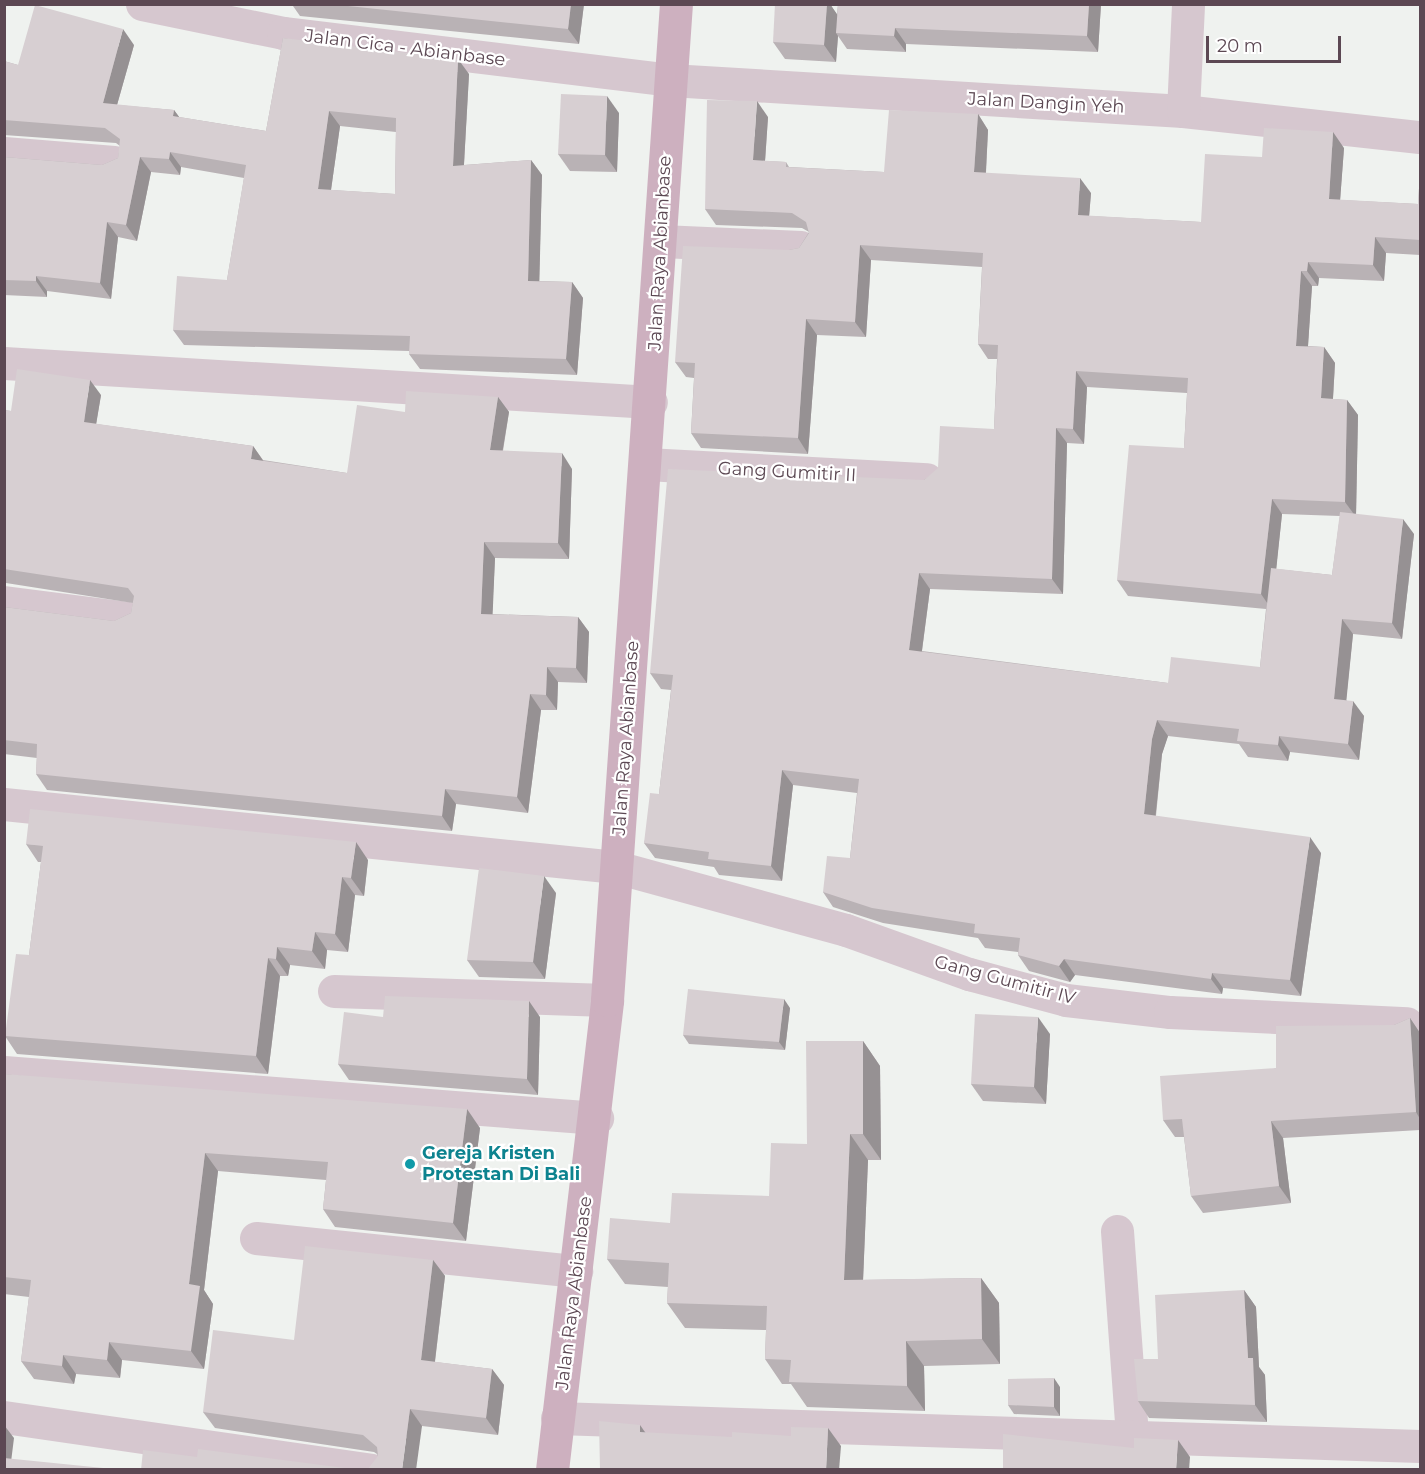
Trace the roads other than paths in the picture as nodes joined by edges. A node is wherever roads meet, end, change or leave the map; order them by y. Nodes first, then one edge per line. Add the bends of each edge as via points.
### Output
1 (142, 4) edge
2 (676, 4) edge
3 (1188, 4) edge
4 (670, 81) junction
5 (1184, 111) junction
6 (1420, 136) edge
7 (4, 153) edge
8 (114, 162) edge
9 (661, 241) junction
10 (801, 247) edge
11 (4, 363) edge
12 (651, 402) junction
13 (646, 464) junction
14 (927, 479) edge
15 (4, 602) edge
16 (127, 618) edge
17 (4, 804) edge
18 (616, 867) junction
19 (334, 991) dead end
20 (608, 1000) junction
21 (1407, 1023) edge
22 (4, 1072) edge
23 (597, 1118) junction
24 (1117, 1231) dead end
25 (256, 1238) dead end
26 (576, 1271) junction
27 (4, 1417) edge
28 (557, 1418) junction
29 (1131, 1437) junction
30 (1420, 1446) edge
31 (371, 1470) edge
32 (552, 1470) edge

1 - 4 street, Jalan Cica - Abianbase via 283,33
2 - 4 main road, Jalan Raya Abianbase
3 - 5 street
4 - 5 street, Jalan Dangin Yeh
4 - 9 main road, Jalan Raya Abianbase
5 - 6 street, Jalan Dangin Yeh
7 - 8 street
9 - 10 street
9 - 12 main road, Jalan Raya Abianbase
11 - 12 street
12 - 13 main road, Jalan Raya Abianbase
13 - 14 street, Gang Gumitir II
13 - 18 main road, Jalan Raya Abianbase
15 - 16 street
17 - 18 street, Gang Gumitir IV
18 - 20 main road, Jalan Raya Abianbase
18 - 21 street, Gang Gumitir IV via 846,930 969,974 1065,1000 1170,1012
19 - 20 street
20 - 23 main road, Jalan Raya Abianbase
22 - 23 street
23 - 26 main road, Jalan Raya Abianbase
24 - 29 street
25 - 26 street
26 - 28 main road, Jalan Raya Abianbase
27 - 31 street
28 - 29 street
28 - 32 main road, Jalan Raya Abianbase
29 - 30 street

